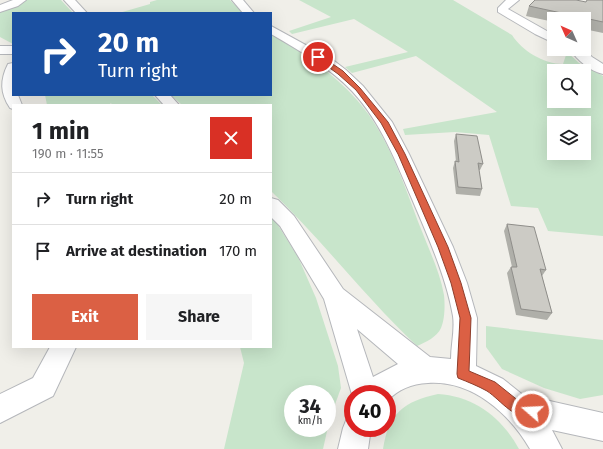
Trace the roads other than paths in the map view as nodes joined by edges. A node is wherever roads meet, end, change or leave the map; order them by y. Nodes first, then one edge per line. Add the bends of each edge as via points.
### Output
1 (21, 0) edge
2 (69, 0) edge
3 (237, 0) edge
4 (514, 0) edge
5 (0, 9) edge
6 (81, 12) edge
7 (248, 12) edge
8 (272, 30) edge
9 (547, 36) edge
10 (0, 50) edge
11 (12, 50) edge
12 (12, 56) edge
13 (583, 56) edge
14 (0, 61) edge
15 (12, 70) edge
16 (603, 70) edge
17 (163, 96) edge
18 (14, 104) edge
19 (171, 104) edge
20 (272, 206) edge
21 (335, 296) junction
22 (62, 348) edge
23 (425, 370) junction
24 (463, 374) junction
25 (362, 385) edge
26 (386, 385) edge
27 (517, 408) junction
28 (0, 409) edge
29 (603, 426) edge
30 (355, 437) edge
31 (353, 449) edge
32 (547, 449) edge

1 - 5 street
2 - 6 street
3 - 7 street
4 - 9 street via 502,10
8 - 24 street via 341,73 358,89 384,122 440,240 456,283 466,318
10 - 11 street
12 - 14 street
13 - 16 street
15 - 18 street via 6,82
17 - 19 street
20 - 21 street via 287,221
21 - 23 street
21 - 25 street
22 - 28 street via 43,387
23 - 24 street
23 - 26 street via 408,373
24 - 27 street via 491,387
27 - 29 street
27 - 32 street
30 - 31 street

